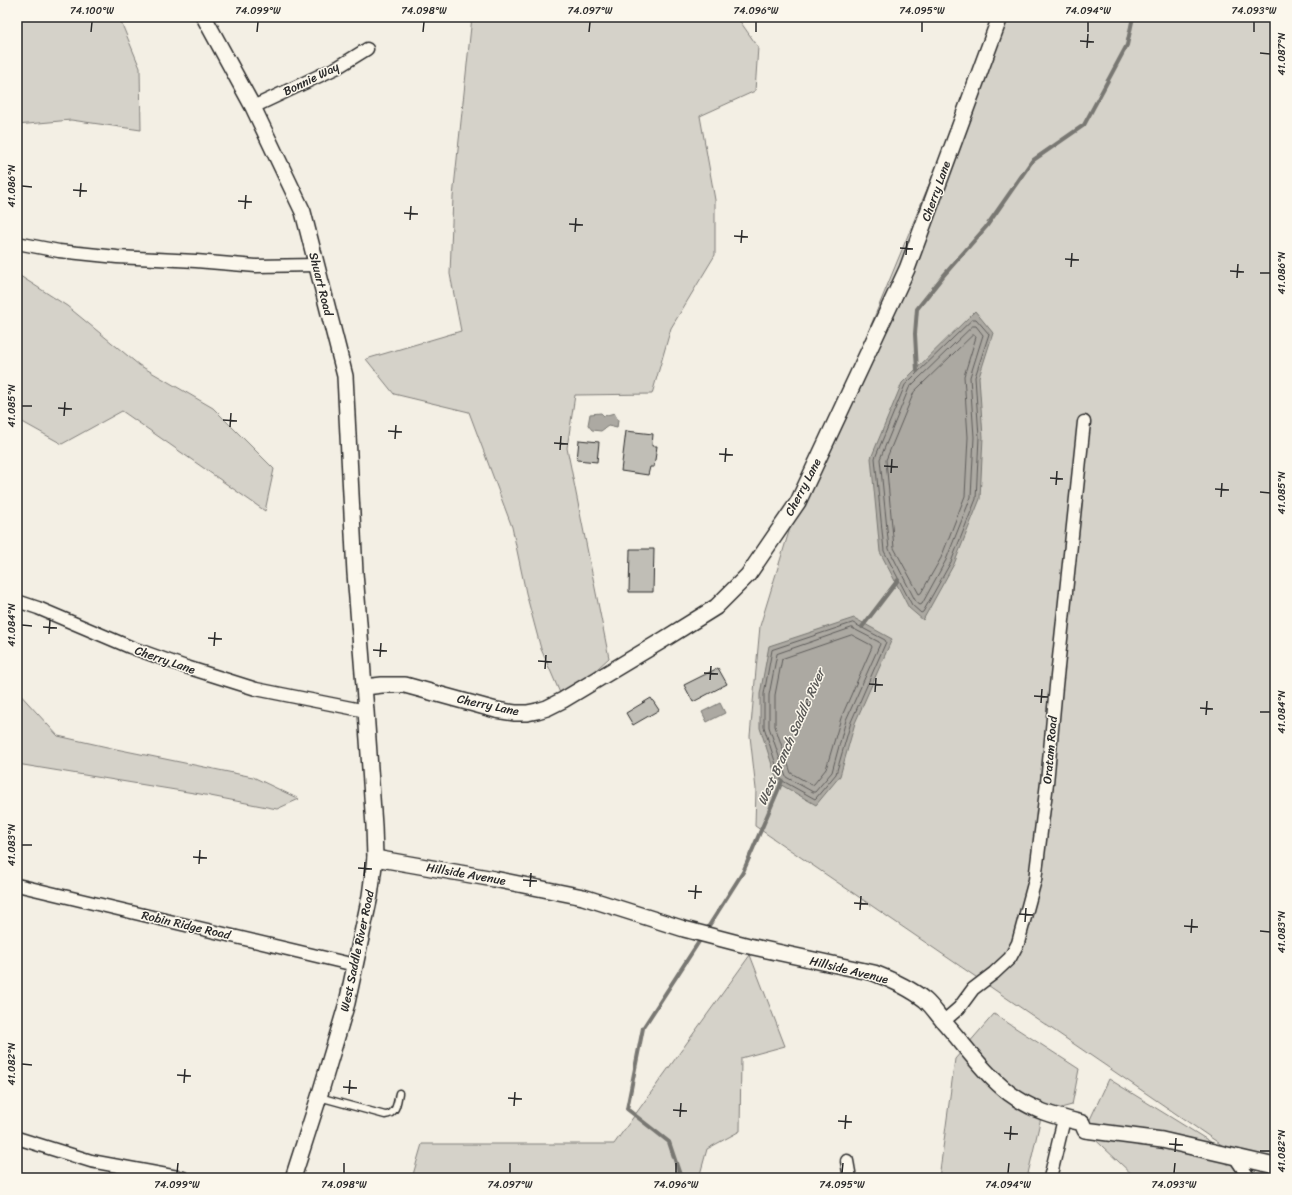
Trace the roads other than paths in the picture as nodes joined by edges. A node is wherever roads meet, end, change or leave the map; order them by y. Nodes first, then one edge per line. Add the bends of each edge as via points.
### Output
1 (204, 17) edge
2 (1000, 17) edge
3 (367, 49) dead end
4 (253, 107) junction
5 (17, 243) edge
6 (317, 264) junction
7 (1084, 422) dead end
8 (355, 573) joint
9 (17, 601) edge
10 (365, 687) junction
11 (366, 710) junction
12 (375, 858) junction
13 (17, 885) edge
14 (356, 965) junction
15 (944, 1021) junction
16 (399, 1093) dead end
17 (319, 1097) junction
18 (1064, 1119) junction
19 (17, 1138) edge
20 (1235, 1157) junction
21 (847, 1161) dead end
22 (1275, 1166) edge
23 (183, 1178) edge
24 (293, 1178) edge
25 (850, 1178) edge
26 (1050, 1178) edge
27 (1249, 1178) edge

1 - 4 street, Shuart Road
2 - 10 street, Cherry Lane via 907,269 798,502 748,575 716,607 563,700 537,711 515,713 496,710 405,685
3 - 4 street, Bonnie Way via 338,67
4 - 6 street, Shuart Road via 303,212
5 - 6 street via 59,251 117,257 256,266
6 - 8 street, Shuart Road via 345,376
7 - 15 street, Oratam Road via 1035,880 1018,943 1010,958 973,989 959,1008
8 - 10 street, West Saddle River Road
9 - 11 street, Cherry Lane via 182,666 256,689
10 - 11 street, West Saddle River Road
11 - 12 street, West Saddle River Road
12 - 14 street, West Saddle River Road
12 - 15 street, Hillside Avenue via 583,897 714,936 874,973 910,989 926,1001
13 - 14 street, Robin Ridge Road
14 - 17 street, West Saddle River Road
15 - 18 street, Hillside Avenue via 1009,1093 1048,1115
16 - 17 lane via 395,1109 385,1115
17 - 24 street, West Saddle River Road
18 - 20 street, Hillside Avenue via 1082,1123 1085,1130 1162,1140
18 - 26 street
19 - 23 street via 91,1161
20 - 22 street, Hillside Avenue
20 - 27 street
21 - 25 street

